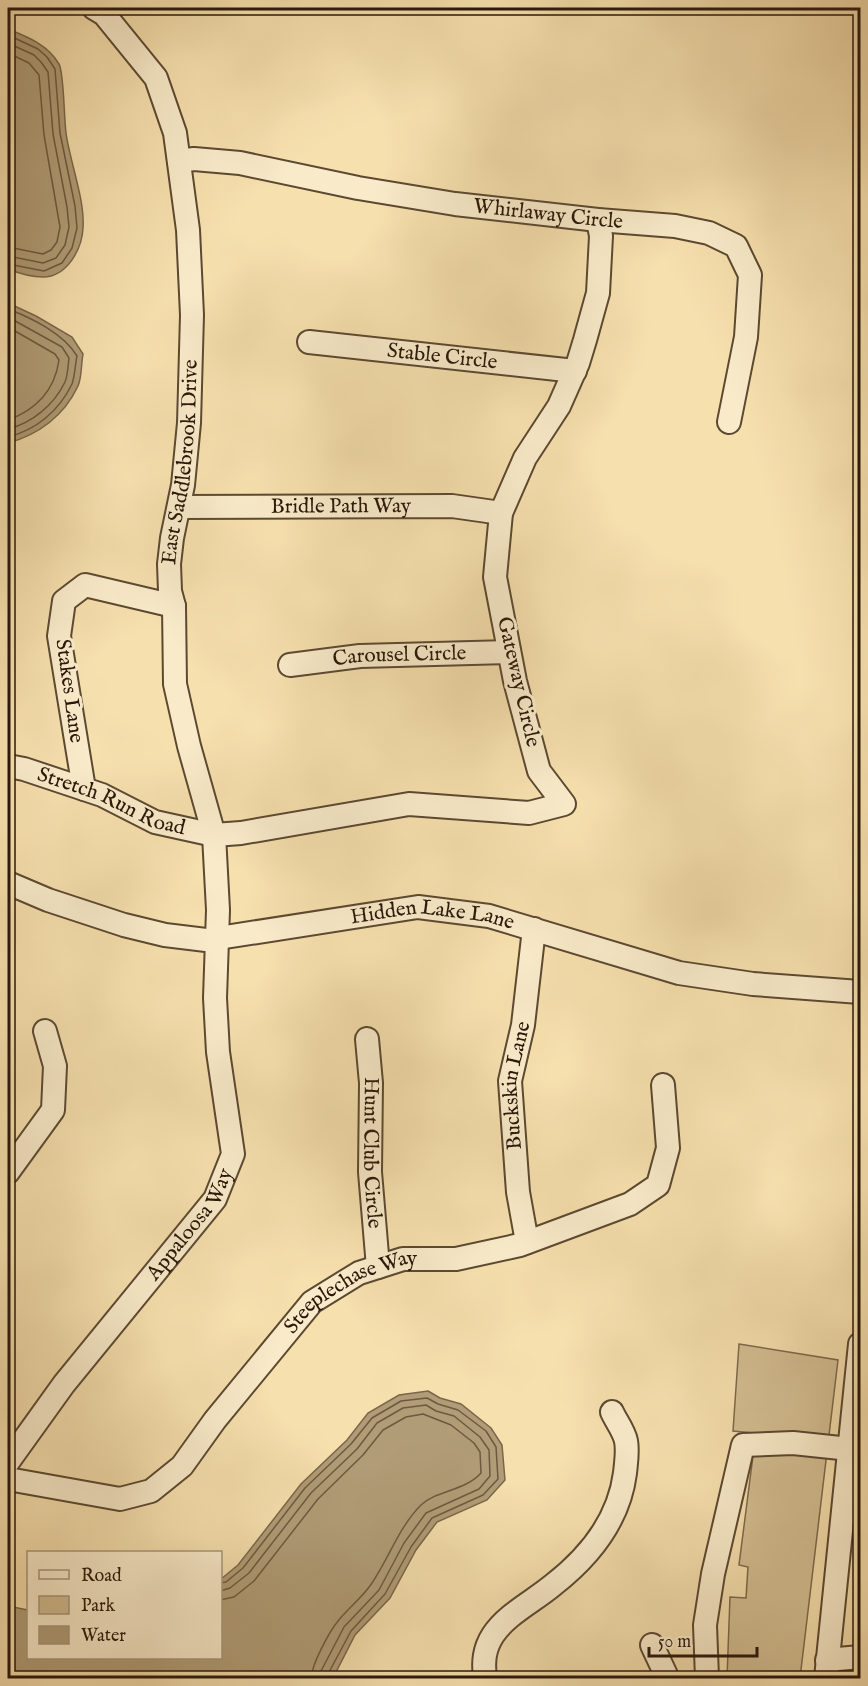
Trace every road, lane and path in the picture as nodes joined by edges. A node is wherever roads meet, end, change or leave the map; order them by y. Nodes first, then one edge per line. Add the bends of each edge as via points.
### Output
1 (94, 8) edge
2 (179, 161) junction
3 (598, 220) junction
4 (309, 342) dead end
5 (574, 371) junction
6 (729, 422) dead end
7 (179, 507) junction
8 (501, 513) junction
9 (174, 606) junction
10 (509, 652) junction
11 (290, 664) dead end
12 (8, 766) edge
13 (84, 789) junction
14 (214, 835) junction
15 (8, 883) edge
16 (534, 929) junction
17 (218, 938) junction
18 (861, 992) edge
19 (45, 1031) dead end
20 (367, 1039) dead end
21 (663, 1085) dead end
22 (8, 1172) edge
23 (527, 1242) junction
24 (378, 1267) junction
25 (861, 1344) edge
26 (612, 1412) dead end
27 (850, 1449) junction
28 (8, 1462) edge
29 (8, 1479) edge
30 (853, 1494) edge
31 (652, 1646) dead end
32 (861, 1657) edge
33 (826, 1669) edge
34 (485, 1678) edge
35 (666, 1678) edge
36 (707, 1678) edge

1 - 2 street, East Saddlebrook Drive via 104,14 156,78 176,133
2 - 3 street, Whirlaway Circle via 240,164 444,203
2 - 7 street, East Saddlebrook Drive via 188,230 192,315 189,423
3 - 5 street, Gateway Circle via 598,293
3 - 6 street, Whirlaway Circle via 675,226 709,233 736,246 750,275 746,336
4 - 5 street, Stable Circle
5 - 8 street, Gateway Circle via 559,406 525,458
7 - 8 street, Bridle Path Way via 452,506
7 - 9 street, East Saddlebrook Drive via 169,564
8 - 10 street, Gateway Circle via 495,577
9 - 13 street, Stakes Lane via 85,585 64,601 59,636
9 - 14 street, East Saddlebrook Drive via 175,684
10 - 11 street, Carousel Circle via 360,656
10 - 14 street, Gateway Circle via 540,771 564,804 529,813 409,804
12 - 13 street, Stretch Run Road
13 - 14 street, Stretch Run Road via 154,822
14 - 17 street, East Saddlebrook Drive
15 - 17 street, Hidden Lake Lane via 124,925 165,935
16 - 17 street, Hidden Lake Lane via 489,916 418,906
16 - 18 street, Hidden Lake Lane via 679,972 753,984
16 - 23 street, Buckskin Lane via 523,1025 510,1081 518,1191
17 - 28 street, Appaloosa Way via 215,998 233,1154 215,1199 64,1384
19 - 22 street via 55,1065 53,1110
20 - 24 street, Hunt Club Circle via 371,1083 370,1172
21 - 23 street, Steeplechase Way via 668,1148 658,1185 630,1204
23 - 24 street, Steeplechase Way via 456,1259 404,1259
24 - 29 street, Steeplechase Way via 359,1273 312,1302 182,1466 151,1491 120,1499
25 - 27 street
26 - 34 street via 626,1440 627,1460 622,1493 607,1527 574,1568 494,1633 485,1650
27 - 30 street
27 - 36 street via 793,1443 743,1445 705,1625
30 - 33 street
31 - 35 street
32 - 33 street

